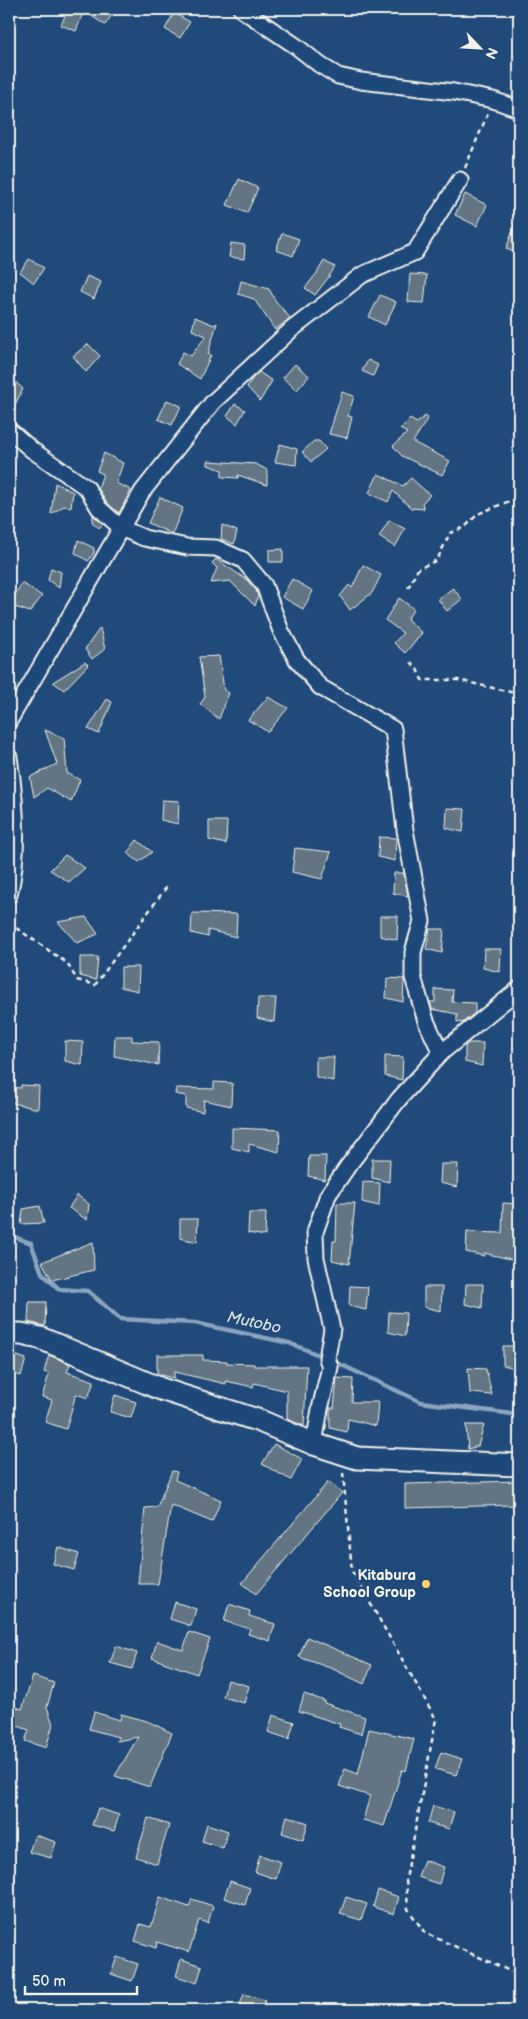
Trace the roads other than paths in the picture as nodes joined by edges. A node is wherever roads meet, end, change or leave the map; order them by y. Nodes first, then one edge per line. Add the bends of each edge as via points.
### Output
1 (241, 9) edge
2 (519, 109) edge
3 (460, 180) road end
4 (9, 430) edge
5 (121, 528) junction
6 (9, 720) edge
7 (9, 757) edge
8 (9, 895) edge
9 (519, 989) edge
10 (441, 1053) junction
11 (9, 1334) edge
12 (314, 1444) junction
13 (519, 1465) edge

1 - 2 street via 338,76 454,92
3 - 5 street via 415,252 362,275 291,330 213,402 142,492
4 - 5 street via 87,488 99,508
5 - 6 street
5 - 10 street via 144,538 188,547 216,548 243,560 264,585 297,660 320,687 392,729 405,830 422,921 413,952 413,977 426,1022
7 - 8 street via 15,796 14,874
9 - 10 street
10 - 12 street via 399,1100 348,1166 328,1195 315,1232 316,1258 332,1329 327,1358 330,1367
11 - 12 main road via 40,1338 161,1389 260,1421
12 - 13 main road via 357,1458

